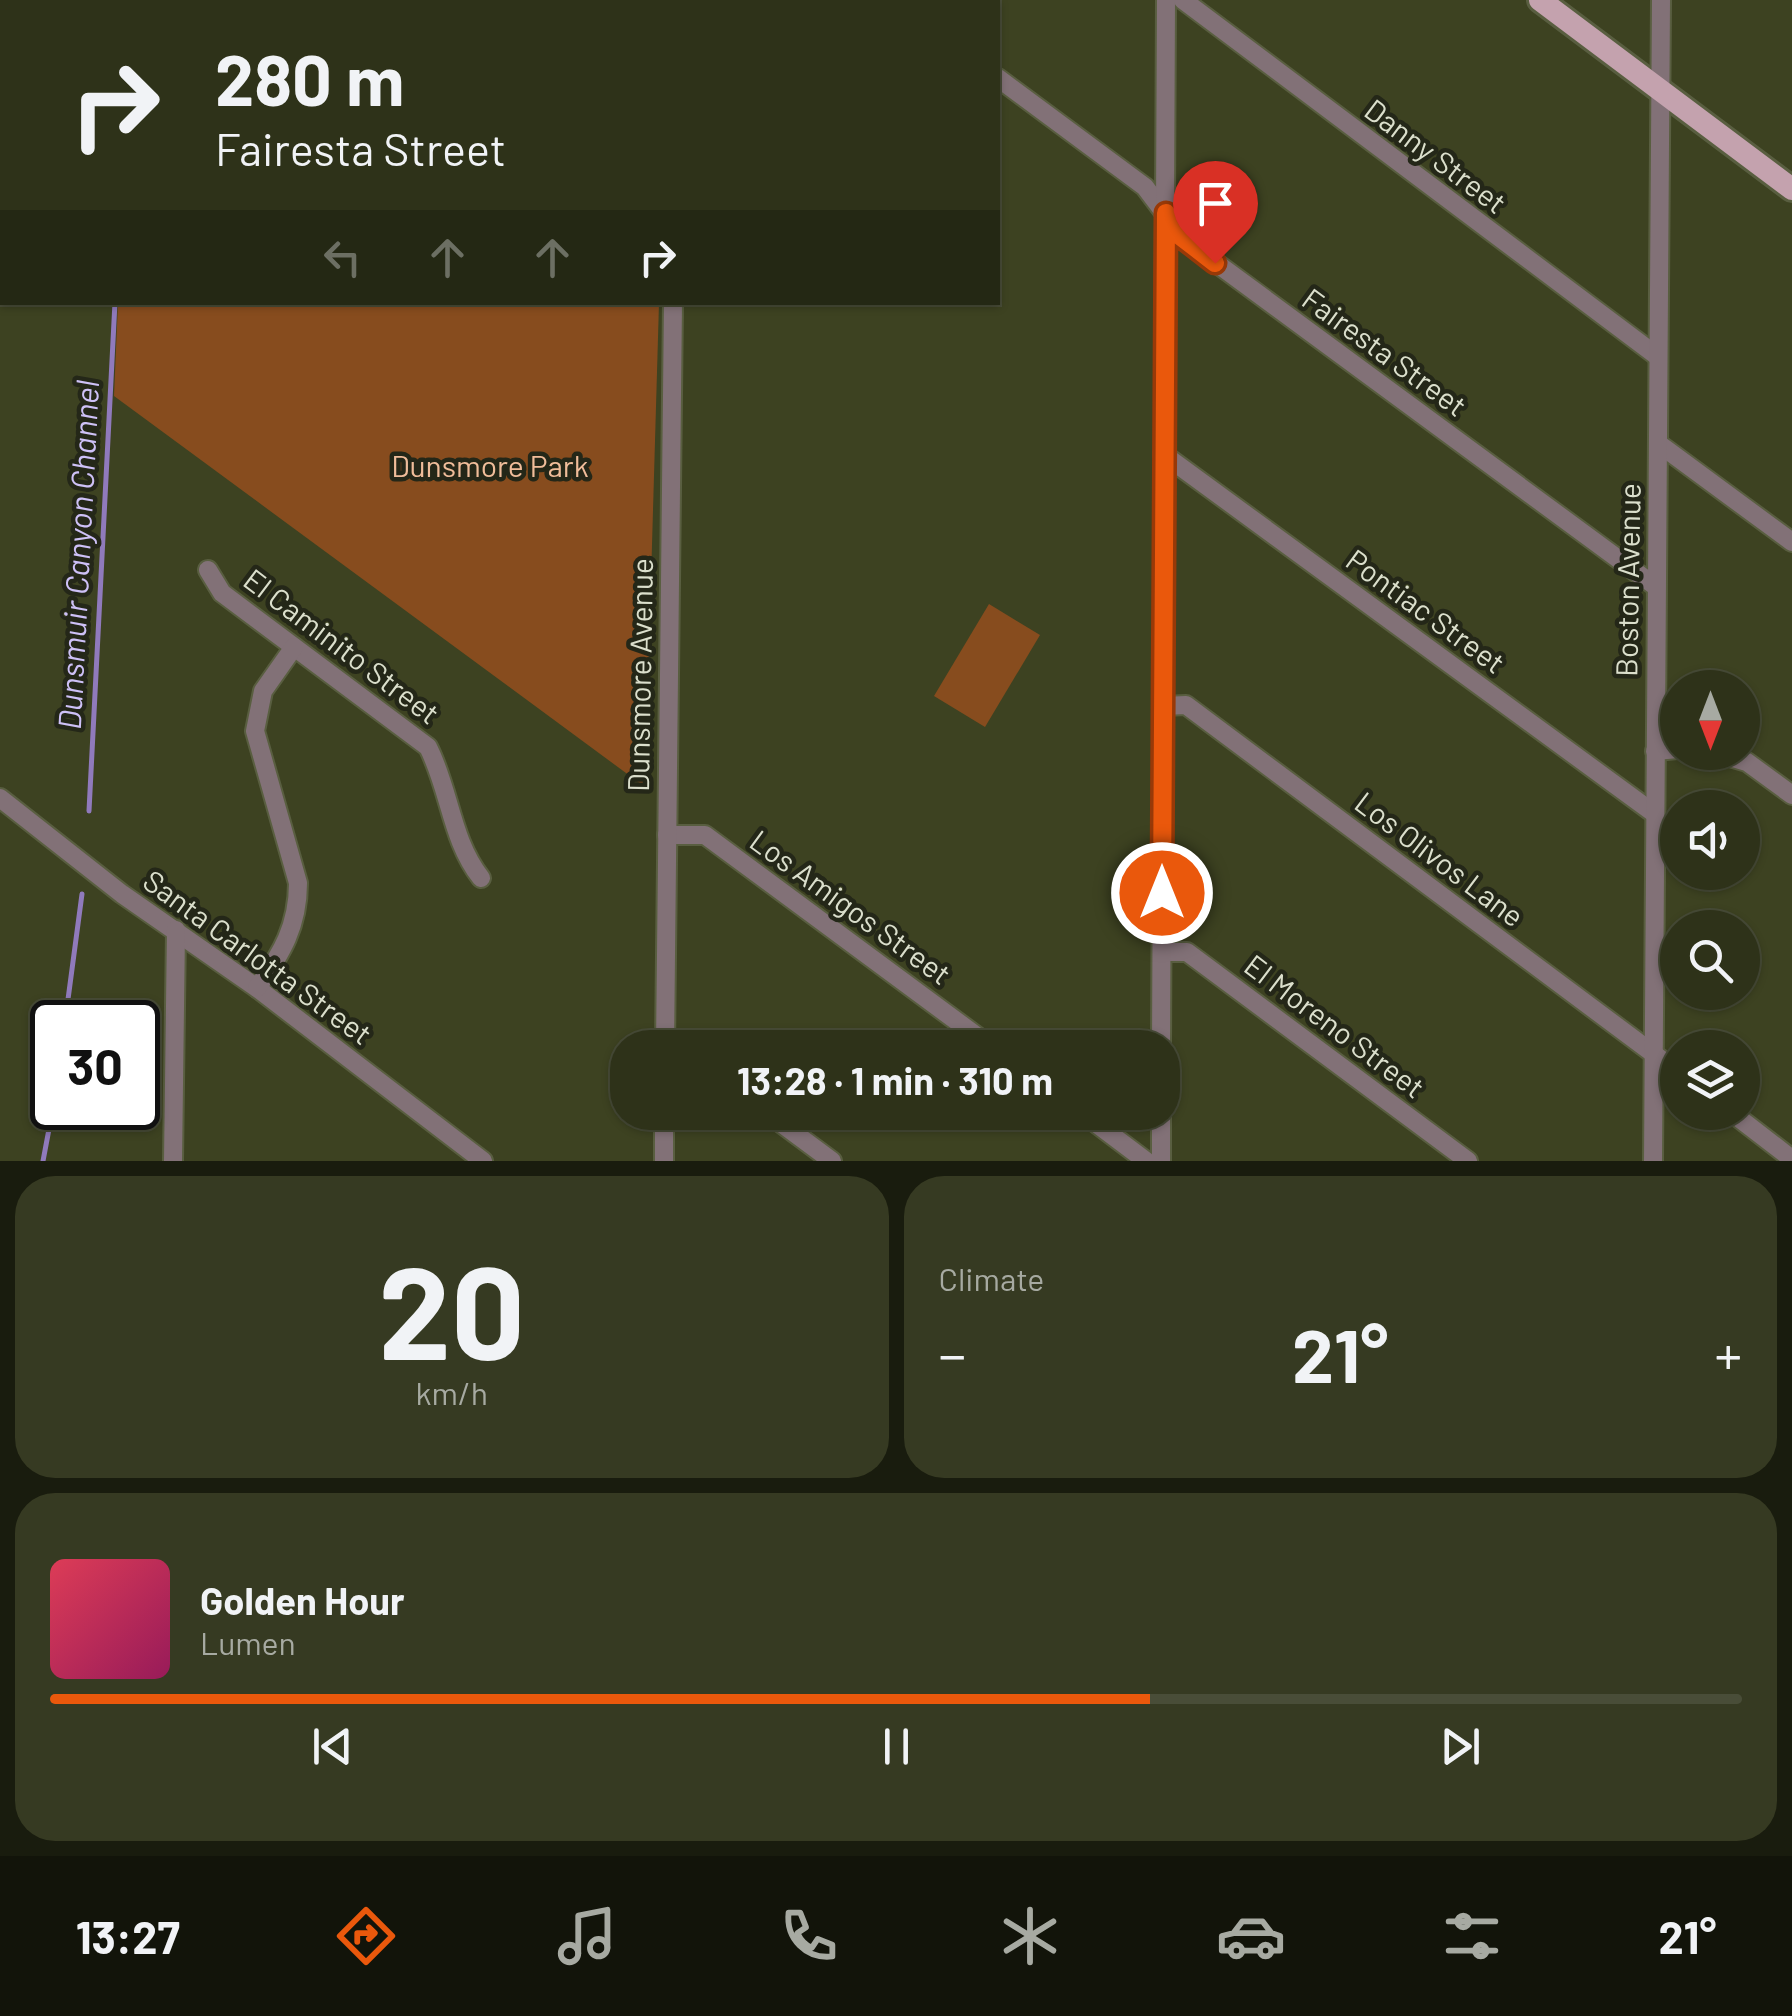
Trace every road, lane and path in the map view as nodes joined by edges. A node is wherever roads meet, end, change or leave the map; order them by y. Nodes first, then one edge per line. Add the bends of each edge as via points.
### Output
1 (1166, 0) edge
2 (1183, 0) edge
3 (1540, 0) edge
4 (1660, 0) edge
5 (1000, 79) edge
6 (1660, 90) junction
7 (1792, 188) edge
8 (1166, 213) junction
9 (673, 305) edge
10 (1657, 356) junction
11 (1659, 444) junction
12 (1163, 454) junction
13 (1792, 542) edge
14 (208, 570) dead end
15 (1655, 586) junction
16 (294, 647) junction
17 (1164, 706) junction
18 (1655, 751) junction
19 (1660, 751) edge
20 (1758, 770) edge
21 (1792, 796) edge
22 (0, 798) edge
23 (1655, 814) junction
24 (667, 835) junction
25 (481, 878) dead end
26 (176, 930) junction
27 (1162, 952) junction
28 (257, 988) junction
29 (669, 1030) edge
30 (968, 1030) edge
31 (1162, 1030) edge
32 (1655, 1055) junction
33 (1660, 1059) edge
34 (664, 1130) edge
35 (790, 1130) edge
36 (1105, 1130) edge
37 (1161, 1130) edge
38 (1754, 1130) edge
39 (1792, 1159) edge
40 (173, 1161) edge
41 (483, 1161) edge
42 (664, 1161) edge
43 (832, 1161) edge
44 (1146, 1161) edge
45 (1161, 1161) edge
46 (1468, 1161) edge
47 (1654, 1161) edge

1 - 8 street
2 - 10 street, Danny Street
3 - 6 main road
4 - 6 street, Boston Avenue
5 - 8 street, Fairesta Street via 1145,187
6 - 7 main road
6 - 10 street, Boston Avenue
8 - 12 street
8 - 15 street, Fairesta Street via 1185,240
9 - 24 street, Dunsmore Avenue
10 - 11 street, Boston Avenue
11 - 13 street
11 - 15 street, Boston Avenue
12 - 17 street
12 - 23 street, Pontiac Street
14 - 16 street, El Caminito Street via 222,593
15 - 18 street, Boston Avenue
16 - 25 street, El Caminito Street via 428,747 442,774 463,856
16 - 28 street via 263,691 255,731 298,902 286,948
17 - 27 street
17 - 32 street, Los Olivos Lane via 1186,705
18 - 19 street
18 - 23 street, Boston Avenue
20 - 21 street
22 - 26 street, Santa Carlotta Street
23 - 32 street, Boston Avenue
24 - 29 street, Dunsmore Avenue
24 - 30 street, Los Amigos Street via 705,835
26 - 28 street, Santa Carlotta Street
26 - 40 street
27 - 31 street
27 - 46 street, El Moreno Street via 1187,952
28 - 41 street, Santa Carlotta Street
32 - 33 street, Los Olivos Lane
32 - 47 street, Boston Avenue
34 - 42 street
35 - 43 street
36 - 44 street
37 - 45 street
38 - 39 street

